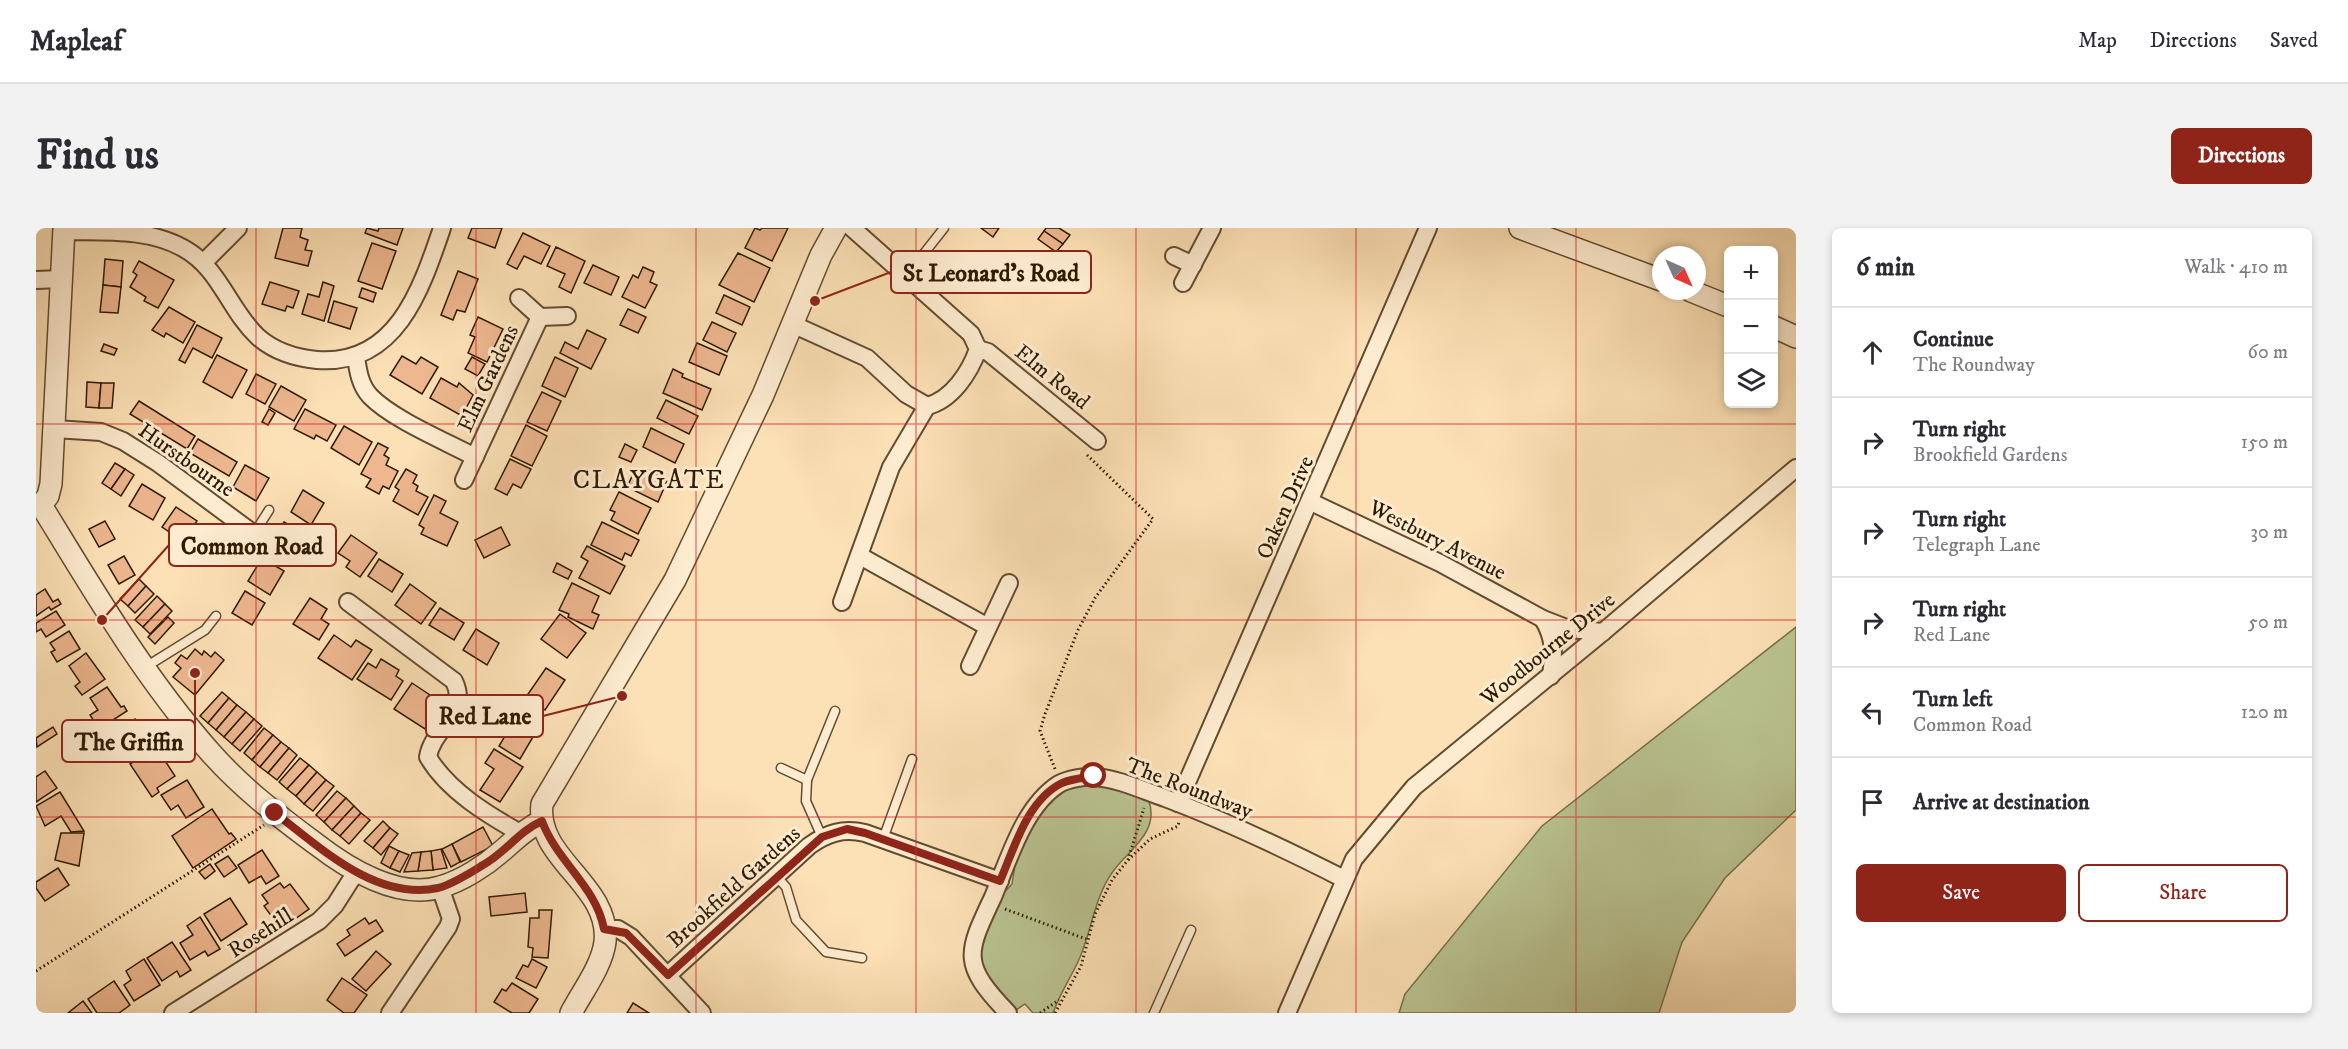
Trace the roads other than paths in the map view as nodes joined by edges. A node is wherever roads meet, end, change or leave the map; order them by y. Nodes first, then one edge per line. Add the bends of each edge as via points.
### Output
1 (238, 228) edge
2 (442, 228) edge
3 (837, 228) edge
4 (852, 228) edge
5 (944, 228) edge
6 (1212, 228) edge
7 (1428, 228) edge
8 (1520, 228) edge
9 (64, 230) edge
10 (1174, 256) dead end
11 (204, 262) junction
12 (1192, 265) junction
13 (907, 275) junction
14 (1652, 277) edge
15 (61, 279) junction
16 (36, 280) edge
17 (1183, 283) dead end
18 (519, 297) dead end
19 (1706, 297) edge
20 (1724, 304) edge
21 (567, 316) dead end
22 (540, 318) junction
23 (792, 324) junction
24 (1778, 329) edge
25 (1796, 337) edge
26 (978, 349) junction
27 (356, 357) junction
28 (927, 406) junction
29 (55, 429) junction
30 (1097, 441) dead end
31 (475, 457) junction
32 (1796, 468) edge
33 (464, 480) dead end
34 (39, 501) edge
35 (1311, 502) junction
36 (268, 510) dead end
37 (254, 534) junction
38 (240, 556) dead end
39 (860, 556) junction
40 (1009, 583) dead end
41 (348, 602) dead end
42 (842, 602) dead end
43 (216, 616) dead end
44 (1543, 619) junction
45 (988, 627) junction
46 (1603, 632) junction
47 (970, 666) dead end
48 (144, 668) junction
49 (1551, 676) junction
50 (835, 711) dead end
51 (912, 759) dead end
52 (781, 768) dead end
53 (807, 780) junction
54 (1182, 805) junction
55 (542, 821) junction
56 (522, 834) junction
57 (822, 837) junction
58 (883, 839) junction
59 (356, 873) junction
60 (776, 876) junction
61 (1344, 879) junction
62 (1000, 881) junction
63 (440, 887) junction
64 (604, 929) junction
65 (1191, 930) dead end
66 (862, 958) dead end
67 (668, 975) junction
68 (173, 1013) edge
69 (390, 1013) edge
70 (572, 1013) edge
71 (702, 1013) edge
72 (1008, 1013) edge
73 (1154, 1013) edge
74 (1287, 1013) edge

1 - 11 street
2 - 27 street via 424,277 402,318 382,341
3 - 23 street via 821,255
4 - 13 street, Elm Road
5 - 13 lane
6 - 12 street
7 - 35 street, Oaken Drive
8 - 14 street
9 - 11 street via 160,237
9 - 15 street
10 - 12 street
11 - 27 street via 261,339 282,352 307,359 332,361
12 - 17 street
13 - 26 street, Elm Road via 971,334
15 - 16 street
15 - 29 street
18 - 22 street, Elm Gardens
19 - 20 street
21 - 22 street, Elm Gardens
22 - 31 street, Elm Gardens
23 - 28 street via 867,358 906,394
23 - 55 street via 763,395 675,580 548,790 542,804
24 - 25 street
26 - 28 street, Elm Road via 962,380 937,404
26 - 30 street, Elm Road via 1001,362
27 - 31 street, Elm Gardens via 359,378 369,395 385,408
28 - 39 street via 891,467
29 - 34 street via 51,484 48,496
29 - 37 street, Hurstbourne via 101,432 123,441
31 - 33 street, Elm Gardens
32 - 46 street, Woodbourne Drive
34 - 48 street
35 - 44 street, Westbury Avenue via 1440,563
35 - 54 street, Oaken Drive
36 - 37 lane
37 - 38 lane
39 - 42 street
39 - 45 street
40 - 45 street
41 - 56 street via 454,681 460,692 459,703 437,735 428,757 438,775
43 - 48 lane via 205,630
44 - 46 street, Westbury Avenue via 1569,629
44 - 49 street via 1555,650
45 - 47 street
46 - 49 street, Woodbourne Drive
48 - 59 street via 210,753 275,813
49 - 61 street, Woodbourne Drive via 1414,787 1368,840
50 - 53 lane
51 - 58 lane
52 - 53 lane
53 - 57 lane via 806,801
54 - 61 street, The Roundway via 1227,822
54 - 62 street, The Roundway via 1094,776 1060,784 1041,800 1025,824
55 - 56 street
55 - 64 street via 557,851 594,897
56 - 63 street via 486,864
57 - 58 street, Brookfield Gardens via 847,829
57 - 60 street, Brookfield Gardens
58 - 62 street, Brookfield Gardens
59 - 63 street via 411,889
59 - 68 street, Rosehill via 336,905 319,921
60 - 66 lane via 786,887 796,920 826,952
60 - 67 street, Brookfield Gardens
61 - 74 street
62 - 72 street, The Roundway via 977,928 972,958 985,988
63 - 69 street via 449,910 448,927
64 - 67 street via 626,933
64 - 70 street via 605,943
65 - 73 lane
67 - 71 street

